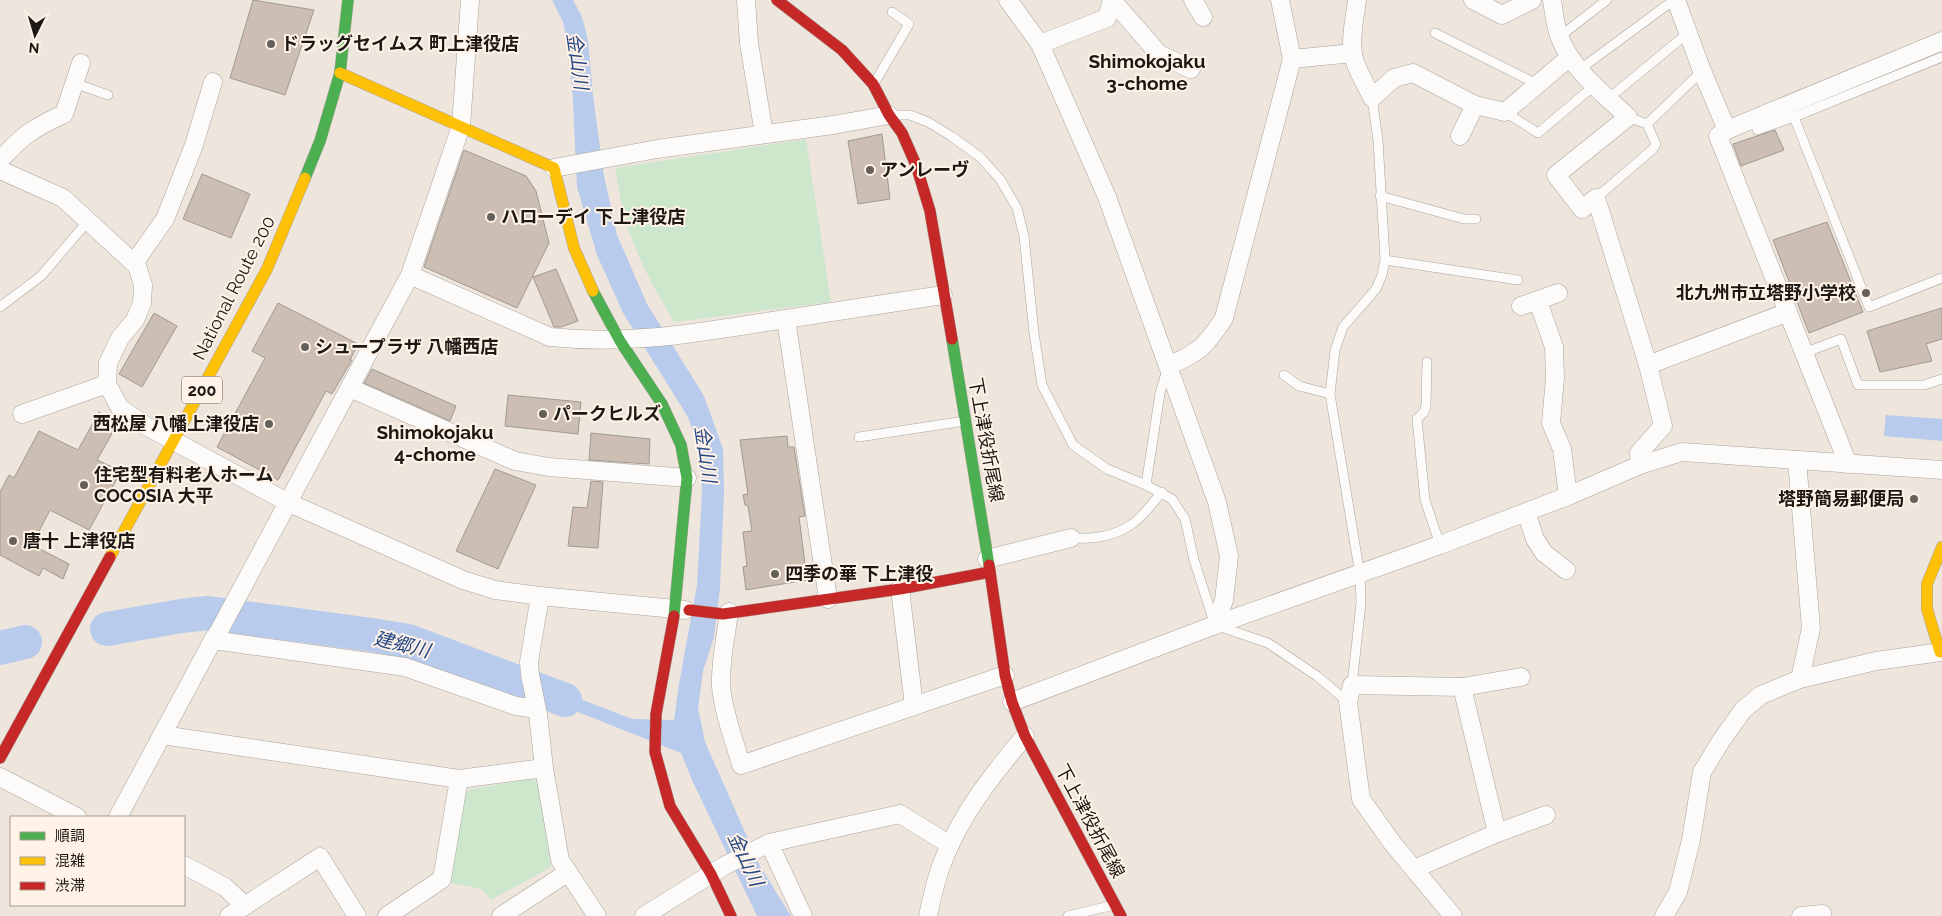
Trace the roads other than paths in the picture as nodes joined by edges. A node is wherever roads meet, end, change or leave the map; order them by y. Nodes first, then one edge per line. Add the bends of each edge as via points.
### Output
1 (348, 0) edge
2 (470, 0) edge
3 (746, 0) edge
4 (777, 0) edge
5 (1008, 0) edge
6 (1112, 0) edge
7 (1193, 0) edge
8 (1280, 0) edge
9 (1357, 0) edge
10 (1474, 0) edge
11 (1532, 0) edge
12 (1552, 0) edge
13 (1607, 0) edge
14 (1675, 0) edge
15 (892, 12) dead end
16 (1203, 17) dead end
17 (1435, 33) dead end
18 (1688, 33) junction
19 (1559, 37) junction
20 (1942, 41) edge
21 (1040, 44) junction
22 (1353, 53) junction
23 (1942, 57) edge
24 (1292, 59) junction
25 (81, 63) dead end
26 (1574, 64) junction
27 (1191, 68) dead end
28 (1702, 71) junction
29 (340, 73) junction
30 (1872, 77) junction
31 (213, 82) dead end
32 (74, 83) junction
33 (873, 84) junction
34 (1539, 85) junction
35 (1595, 85) junction
36 (1844, 88) junction
37 (108, 95) dead end
38 (1372, 98) junction
39 (1609, 98) junction
40 (1475, 105) junction
41 (1505, 112) junction
42 (889, 115) junction
43 (1628, 117) junction
44 (1794, 117) junction
45 (1646, 124) junction
46 (461, 126) junction
47 (1727, 130) junction
48 (1757, 130) dead end
49 (764, 134) junction
50 (1460, 136) dead end
51 (0, 160) edge
52 (554, 168) junction
53 (0, 170) edge
54 (1380, 196) junction
55 (1596, 198) junction
56 (1476, 219) dead end
57 (88, 221) junction
58 (1384, 260) junction
59 (134, 264) junction
60 (410, 275) junction
61 (1942, 278) edge
62 (1518, 280) dead end
63 (1558, 293) dead end
64 (943, 295) junction
65 (1538, 301) junction
66 (1521, 306) dead end
67 (0, 307) edge
68 (1788, 312) junction
69 (786, 319) junction
70 (626, 340) junction
71 (1804, 353) junction
72 (1427, 362) dead end
73 (1648, 365) junction
74 (1168, 366) junction
75 (1284, 375) dead end
76 (1942, 379) edge
77 (107, 384) junction
78 (350, 388) junction
79 (1330, 394) junction
80 (22, 414) dead end
81 (965, 422) junction
82 (859, 437) dead end
83 (174, 442) junction
84 (1797, 460) junction
85 (1848, 464) junction
86 (1640, 466) junction
87 (1942, 470) edge
88 (687, 478) junction
89 (1146, 485) junction
90 (1162, 492) junction
91 (1568, 496) junction
92 (288, 502) junction
93 (1526, 512) junction
94 (1071, 538) joint
95 (1440, 545) junction
96 (1942, 548) edge
97 (989, 565) junction
98 (1566, 570) dead end
99 (1360, 574) junction
100 (900, 589) junction
101 (540, 596) junction
102 (828, 599) junction
103 (682, 609) junction
104 (726, 613) junction
105 (1215, 625) junction
106 (216, 636) junction
107 (1941, 655) edge
108 (1005, 675) junction
109 (1521, 677) dead end
110 (1800, 679) junction
111 (1462, 688) junction
112 (1350, 694) junction
113 (1012, 702) junction
114 (536, 704) junction
115 (914, 706) junction
116 (162, 735) junction
117 (1025, 736) junction
118 (0, 758) edge
119 (544, 768) junction
120 (0, 777) edge
121 (459, 779) junction
122 (75, 816) edge
123 (119, 816) edge
124 (1546, 816) dead end
125 (1497, 833) junction
126 (950, 845) junction
127 (762, 846) junction
128 (185, 866) edge
129 (717, 870) junction
130 (1414, 870) junction
131 (568, 873) junction
132 (1116, 905) junction
133 (245, 906) junction
134 (1822, 914) dead end
135 (229, 916) edge
136 (357, 916) edge
137 (387, 916) edge
138 (501, 916) edge
139 (597, 916) edge
140 (644, 916) edge
141 (732, 916) edge
142 (803, 916) edge
143 (928, 916) edge
144 (1068, 916) edge
145 (1121, 916) edge
146 (1453, 916) edge
147 (1664, 916) edge
148 (1801, 916) edge

1 - 29 main road, National Route 200 / 200
2 - 46 street
3 - 49 street via 749,43
4 - 33 main road, 下上津役折尾線 via 842,50
5 - 21 street
6 - 21 street via 1108,18
6 - 27 street via 1159,54
7 - 16 street
8 - 24 street
9 - 22 street
10 - 11 street via 1502,15
12 - 19 street
13 - 19 lane
14 - 18 street
14 - 26 lane
15 - 33 lane via 913,27
17 - 34 lane
18 - 28 street
18 - 39 lane
19 - 26 street
20 - 30 street
21 - 74 street via 1107,197
22 - 24 street
22 - 38 street
23 - 30 lane
24 - 74 street via 1224,318 1208,342 1192,355
25 - 32 street
26 - 34 street
26 - 35 street
28 - 45 lane
28 - 47 street
29 - 46 main road
29 - 83 main road, National Route 200 / 200 via 320,141 267,269
30 - 36 street
31 - 59 street via 165,220
32 - 37 lane
32 - 51 street via 64,114 20,138
33 - 42 main road, 下上津役折尾線
34 - 41 street
35 - 39 street
35 - 41 lane via 1538,133
36 - 44 lane
36 - 47 street
38 - 40 street via 1394,78 1413,73
38 - 54 lane via 1378,140
39 - 43 street
40 - 41 street
40 - 50 street
42 - 49 street
42 - 64 main road, 下上津役折尾線 via 902,133 926,198
42 - 89 lane via 910,115 952,136 980,156 1000,180 1017,208 1024,236 1042,385 1073,446 1107,469
43 - 45 lane
43 - 55 street via 1556,175 1582,209
44 - 48 lane
44 - 61 lane via 1870,307
45 - 55 lane via 1656,144 1653,149
46 - 52 main road
46 - 60 street
47 - 68 street via 1718,136
49 - 52 street
52 - 70 main road via 574,248 593,291
53 - 57 street via 64,198
54 - 56 lane via 1464,219
54 - 58 lane
55 - 73 street
57 - 59 street
57 - 67 lane via 41,276
58 - 62 lane
58 - 79 lane via 1376,289 1343,327 1335,350
59 - 77 street via 143,285 142,304 108,363
60 - 70 street via 550,337
60 - 78 street
63 - 65 street
64 - 69 street
64 - 81 main road, 下上津役折尾線
65 - 66 street
65 - 91 street via 1554,347 1551,423 1562,449
68 - 71 street
68 - 73 street
69 - 70 street via 671,337
69 - 102 street
70 - 88 main road via 681,444
71 - 76 lane via 1841,339 1858,385 1924,385
71 - 85 street
72 - 95 lane via 1426,406 1417,419 1417,427 1425,500
73 - 86 street via 1663,426 1639,453
74 - 89 lane via 1160,393
74 - 105 street via 1217,502 1230,556 1224,600
75 - 79 lane via 1299,386
77 - 80 street
77 - 83 street via 120,408
78 - 88 street via 515,461 549,467
78 - 92 street
79 - 99 lane
81 - 82 lane
81 - 97 main road, 下上津役折尾線
83 - 92 street
83 - 118 main road, National Route 200 / 200
84 - 85 street
84 - 86 street via 1682,452
84 - 110 street via 1811,628
85 - 87 street
86 - 91 street
88 - 103 main road
89 - 90 lane
90 - 94 lane via 1133,524 1114,534 1093,540
90 - 105 lane via 1172,499 1185,518 1194,560
91 - 93 street
92 - 101 street via 464,580 495,590
92 - 106 street
93 - 95 street
93 - 98 street via 1544,553
94 - 97 street
95 - 99 street
96 - 107 main road via 1927,584 1927,609
97 - 100 main road
97 - 108 main road, 下上津役折尾線
99 - 105 street
99 - 112 lane
100 - 102 main road
100 - 115 street
101 - 103 street
101 - 114 street via 529,662
102 - 104 main road
103 - 104 main road
103 - 129 main road via 656,714 655,752 670,806
104 - 115 street via 721,686 741,765
105 - 112 lane via 1268,643
105 - 113 street
106 - 114 street via 405,666 516,706
106 - 116 street
107 - 110 street via 1876,661
108 - 113 main road, 下上津役折尾線
108 - 115 street
109 - 111 street
110 - 147 street via 1761,695 1744,710 1702,772 1691,840 1678,892
111 - 112 street
111 - 125 street
112 - 130 street via 1361,799
113 - 117 main road, 下上津役折尾線
114 - 119 street
116 - 121 street
116 - 123 street
117 - 126 street via 995,772
117 - 132 main road, 下上津役折尾線
119 - 121 street
119 - 131 street via 560,860
120 - 122 street
121 - 137 street via 442,879
124 - 125 street
125 - 130 street
126 - 127 street via 900,814
126 - 143 street
127 - 129 street
127 - 142 street
128 - 133 street via 225,887
129 - 140 street
129 - 141 main road
130 - 146 street
131 - 138 street
131 - 139 street
132 - 144 lane
132 - 145 main road, 下上津役折尾線
133 - 135 street
133 - 136 street via 320,857
134 - 148 street

